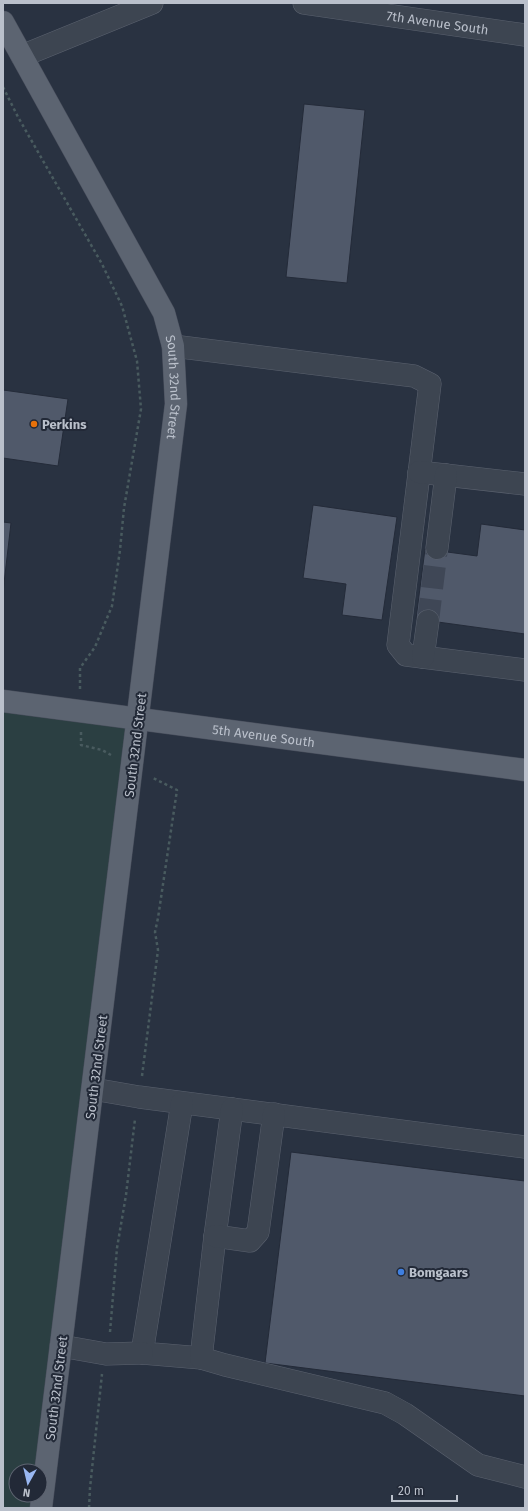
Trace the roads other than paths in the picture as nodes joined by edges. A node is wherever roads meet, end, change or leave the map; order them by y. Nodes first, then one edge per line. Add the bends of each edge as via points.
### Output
1 (152, 3) edge
2 (304, 3) edge
3 (3, 22) edge
4 (525, 35) edge
5 (22, 56) junction
6 (173, 346) junction
7 (419, 472) junction
8 (446, 475) junction
9 (525, 484) edge
10 (437, 548) tunnel mouth
11 (428, 621) tunnel mouth
12 (423, 658) junction
13 (525, 670) edge
14 (3, 701) edge
15 (139, 720) junction
16 (525, 770) edge
17 (93, 1089) junction
18 (182, 1102) junction
19 (232, 1109) junction
20 (274, 1114) junction
21 (525, 1147) edge
22 (215, 1236) junction
23 (61, 1346) junction
24 (142, 1353) junction
25 (201, 1358) junction
26 (525, 1478) edge
27 (41, 1508) edge

1 - 5 street
2 - 4 street, 7th Avenue South
3 - 5 main road, South 32nd Street
5 - 6 main road, South 32nd Street via 164,312
6 - 7 street via 420,378 430,384
6 - 15 main road, South 32nd Street via 176,404
7 - 8 street
7 - 12 street via 398,645 406,655
8 - 9 street
8 - 10 street
11 - 12 street
12 - 13 street
14 - 15 main road, 5th Avenue South
15 - 16 main road, 5th Avenue South
15 - 17 main road, South 32nd Street
17 - 18 street
17 - 23 main road, South 32nd Street
18 - 19 street
18 - 24 street
19 - 20 street
19 - 22 street
20 - 21 street
20 - 22 street via 258,1232 250,1242
22 - 25 street
23 - 24 street via 106,1354
23 - 27 main road, South 32nd Street
24 - 25 street
25 - 26 street via 385,1403 478,1465

